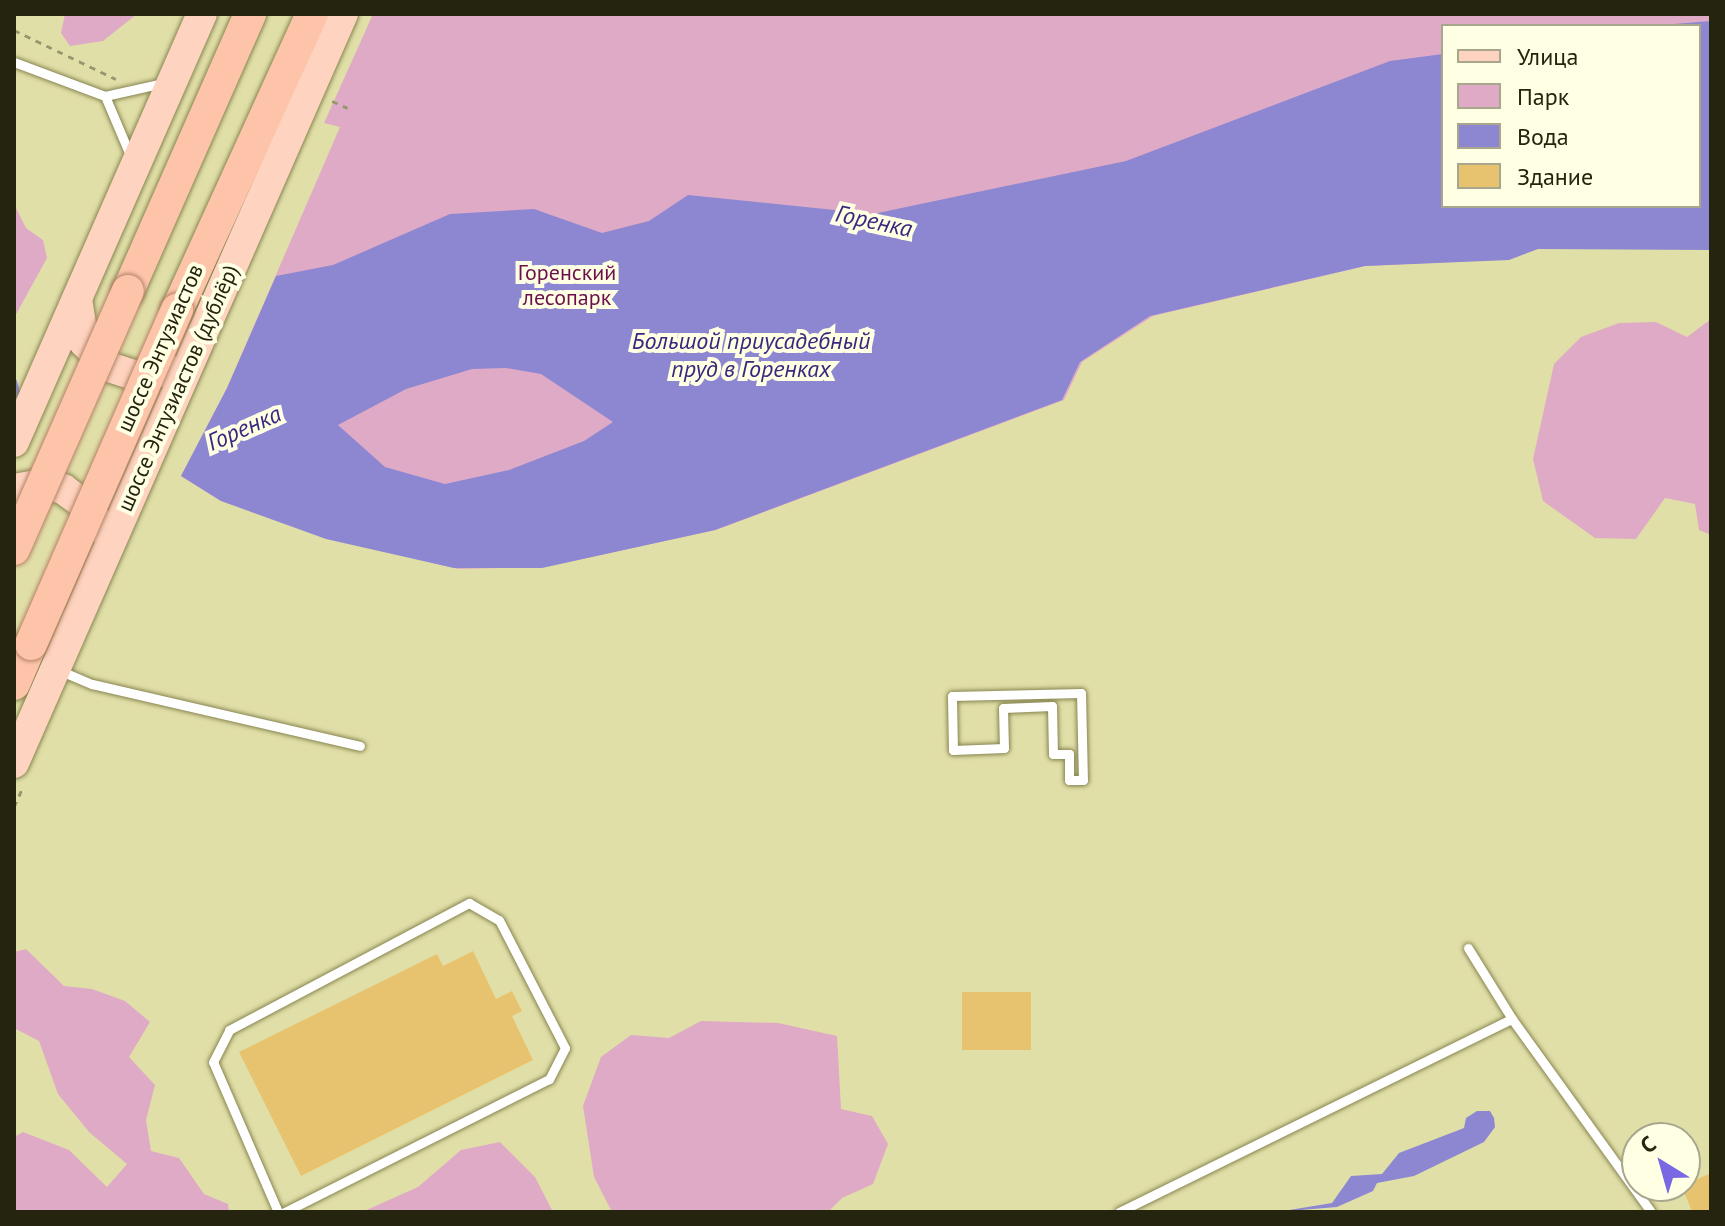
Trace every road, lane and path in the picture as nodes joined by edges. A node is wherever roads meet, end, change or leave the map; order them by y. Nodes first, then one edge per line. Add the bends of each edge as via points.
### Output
1 (202, 14) edge
2 (250, 14) edge
3 (312, 14) edge
4 (343, 14) edge
5 (14, 30) edge
6 (14, 62) edge
7 (181, 66) junction
8 (106, 77) dead end
9 (105, 96) junction
10 (329, 99) dead end
11 (348, 108) dead end
12 (135, 170) junction
13 (77, 297) junction
14 (196, 348) junction
15 (18, 434) edge
16 (14, 489) edge
17 (14, 549) edge
18 (104, 558) junction
19 (55, 669) junction
20 (14, 684) edge
21 (952, 696) joint
22 (360, 746) dead end
23 (14, 763) edge
24 (1468, 948) dead end
25 (1512, 1019) junction
26 (281, 1212) edge
27 (1119, 1212) edge
28 (1651, 1212) edge

1 - 7 main road
2 - 17 highway, bridge
3 - 20 highway, шоссе Энтузиастов, bridge
4 - 14 main road, шоссе Энтузиастов (дублёр)
5 - 8 path
6 - 9 lane
7 - 9 lane via 164,83
7 - 12 main road
9 - 12 lane
10 - 11 path
12 - 13 main road
13 - 14 main road via 84,342 115,371 158,374
13 - 15 main road
14 - 18 main road, шоссе Энтузиастов (дублёр)
16 - 18 main road via 53,485 82,500 100,528
18 - 19 main road, шоссе Энтузиастов (дублёр)
19 - 22 lane via 92,684
19 - 23 main road, шоссе Энтузиастов (дублёр)
21 - 21 lane via 953,750 1004,748 1003,708 1052,706 1053,754 1069,754 1069,780 1083,780 1081,693
24 - 25 lane
25 - 27 lane
25 - 28 lane
26 - 26 lane via 549,1079 565,1048 499,920 469,903 229,1030 213,1062

